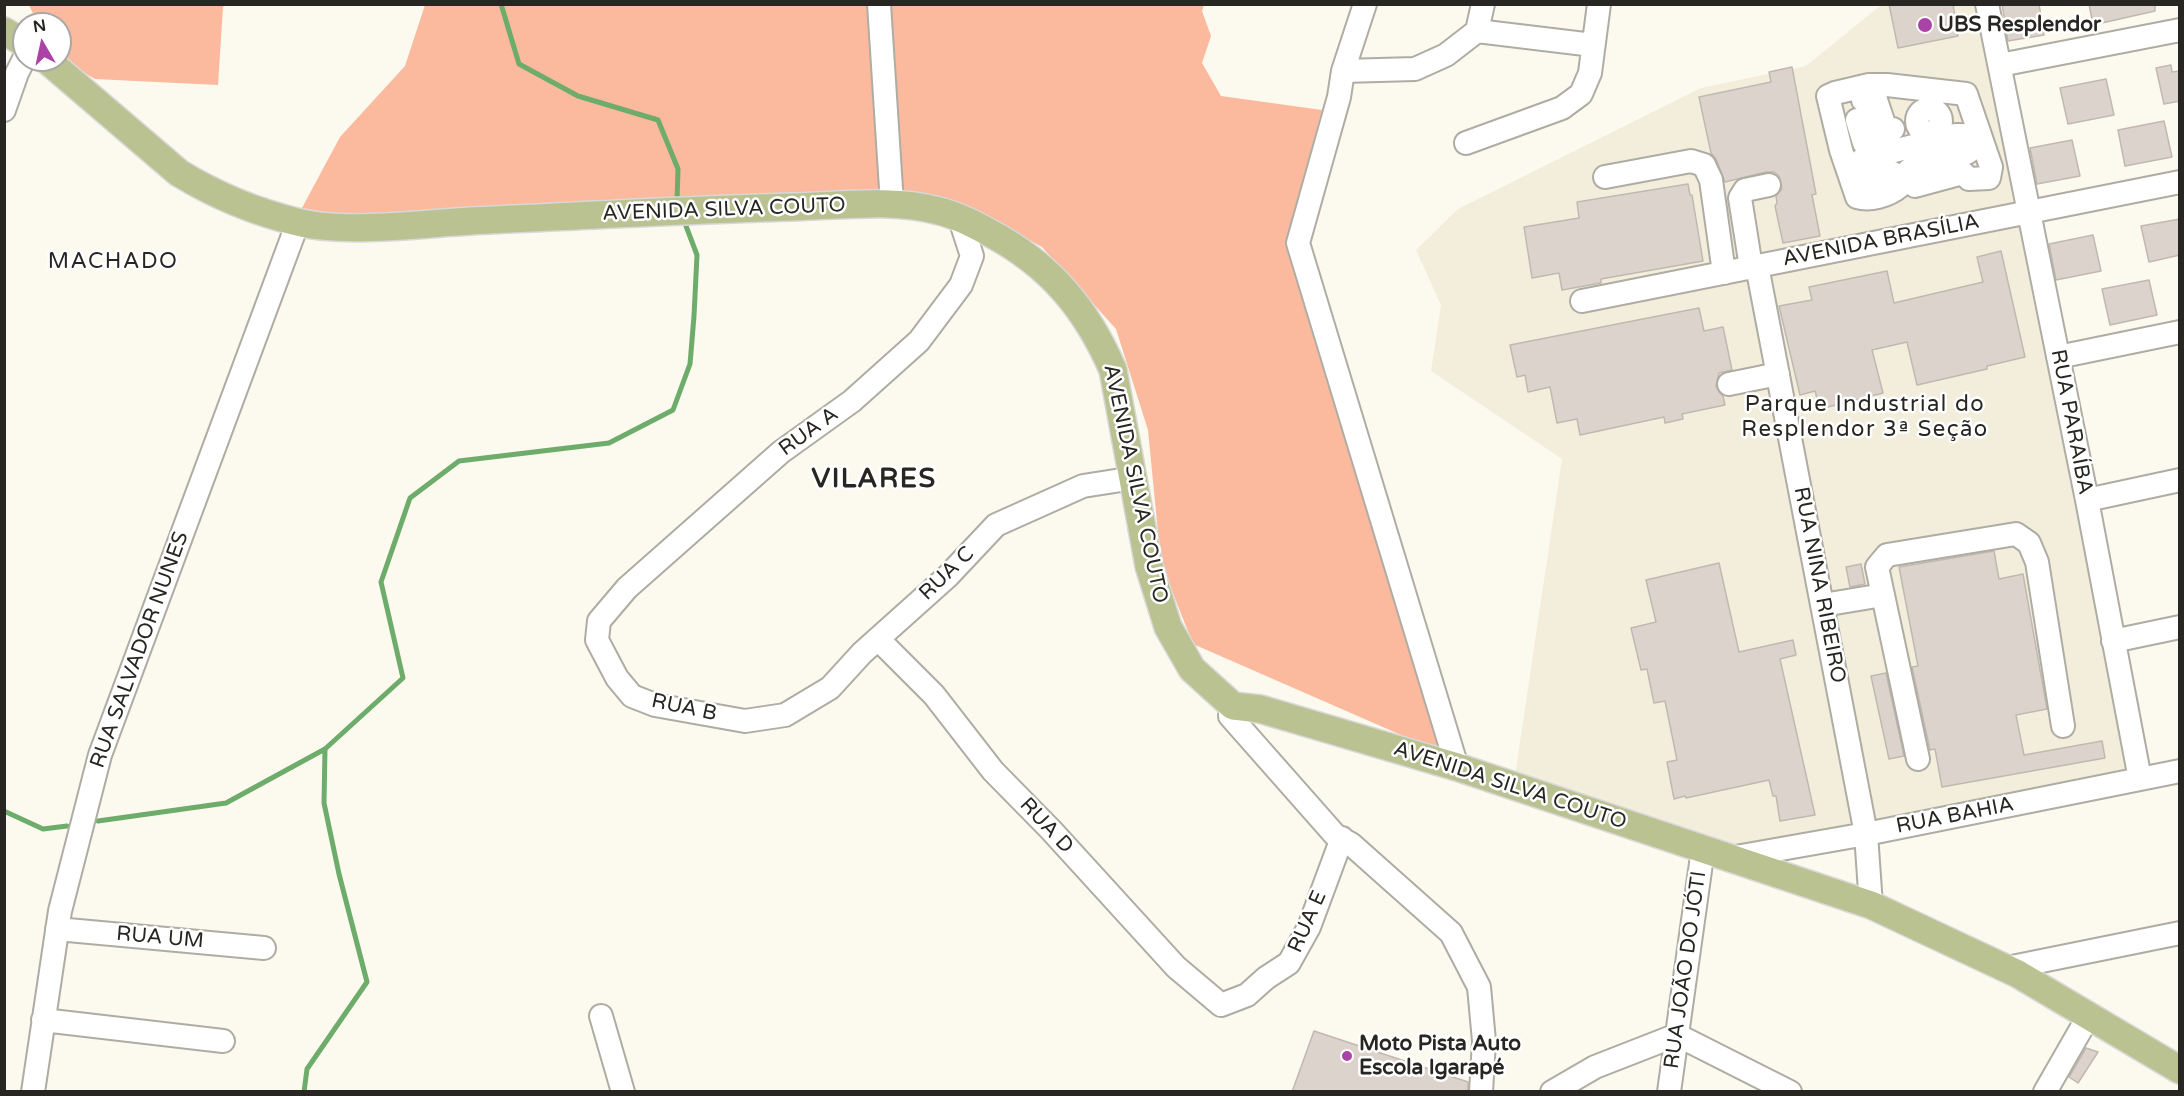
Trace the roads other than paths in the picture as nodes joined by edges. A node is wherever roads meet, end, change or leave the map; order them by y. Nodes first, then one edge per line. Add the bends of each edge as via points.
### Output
1 (879, 4) edge
2 (1365, 4) edge
3 (1483, 4) edge
4 (1599, 4) edge
5 (1987, 4) edge
6 (2180, 30) edge
7 (1477, 31) junction
8 (1593, 45) junction
9 (2000, 65) junction
10 (1343, 71) junction
11 (17, 72) edge
12 (61, 72) edge
13 (1863, 100) dead end
14 (1971, 109) junction
15 (4, 110) edge
16 (1826, 117) dead end
17 (1466, 143) dead end
18 (1605, 177) dead end
19 (1989, 177) junction
20 (2180, 182) edge
21 (1769, 185) dead end
22 (892, 204) junction
23 (2029, 212) junction
24 (960, 219) junction
25 (298, 222) junction
26 (1754, 267) junction
27 (1724, 273) junction
28 (1582, 301) dead end
29 (2180, 332) edge
30 (2058, 357) junction
31 (1778, 374) junction
32 (1729, 384) dead end
33 (1134, 478) junction
34 (2180, 480) edge
35 (2087, 500) junction
36 (1883, 595) junction
37 (1823, 605) junction
38 (599, 621) joint
39 (2180, 627) edge
40 (878, 639) junction
41 (2113, 641) junction
42 (1233, 706) junction
43 (784, 715) joint
44 (2063, 726) dead end
45 (1918, 759) dead end
46 (1457, 767) junction
47 (2180, 771) edge
48 (2140, 779) junction
49 (1866, 834) junction
50 (1342, 838) junction
51 (1703, 849) junction
52 (1730, 858) junction
53 (1871, 905) junction
54 (57, 929) junction
55 (2180, 933) edge
56 (264, 948) dead end
57 (2007, 969) junction
58 (1221, 1005) joint
59 (601, 1016) dead end
60 (2088, 1017) junction
61 (44, 1020) junction
62 (1677, 1035) junction
63 (223, 1041) dead end
64 (2180, 1070) edge
65 (33, 1092) edge
66 (623, 1092) edge
67 (1481, 1092) edge
68 (1552, 1092) edge
69 (1669, 1092) edge
70 (1790, 1092) edge
71 (2045, 1092) edge

1 - 22 street
2 - 10 street
3 - 7 street
4 - 8 street
5 - 9 street, RUA PARAÍBA
6 - 9 street
7 - 8 street
7 - 10 street via 1446,55 1415,69
8 - 17 street via 1590,73 1581,94 1562,108
9 - 23 street, RUA PARAÍBA
10 - 46 street via 1298,243
11 - 15 street
12 - 25 main road, AVENIDA SILVA COUTO via 199,186
13 - 14 street via 1876,100 1884,124 1874,126 1871,117 1857,120 1864,143 1878,139 1876,132 1893,129 1893,123 1902,115 1908,115 1917,124 1920,112 1926,109 1938,113 1941,119
14 - 19 street via 1991,167
14 - 19 street via 1966,94 1887,85 1856,87 1828,96 1857,197 1866,200 1894,191 1901,182 1893,173 1865,179 1856,171 1863,159 1956,135 1973,137 1977,143 1974,150 1913,167 1909,170 1909,181 1915,186 1963,173 1970,179
16 - 19 street via 1854,206
18 - 27 street via 1691,161 1704,165 1711,180
20 - 23 street, AVENIDA BRASÍLIA
21 - 26 street, RUA NINA RIBEIRO via 1745,190 1740,198
22 - 24 main road, AVENIDA SILVA COUTO via 940,211
22 - 25 main road, AVENIDA SILVA COUTO via 358,227
23 - 26 street, AVENIDA BRASÍLIA
23 - 30 street, RUA PARAÍBA
24 - 33 main road, AVENIDA SILVA COUTO via 1015,246 1039,264 1081,310 1113,370
24 - 38 street, RUA A via 972,256 962,285 919,341 852,401 781,452 627,588
25 - 54 street, RUA SALVADOR NUNES via 100,756
26 - 27 street, AVENIDA BRASÍLIA
26 - 31 street, RUA NINA RIBEIRO
27 - 28 street, AVENIDA BRASÍLIA
29 - 30 street
30 - 35 street, RUA PARAÍBA
31 - 32 street
31 - 37 street, RUA NINA RIBEIRO
33 - 40 street, RUA C via 1083,486 996,525 948,576
33 - 42 main road, AVENIDA SILVA COUTO via 1149,566 1168,627 1192,669
34 - 35 street
35 - 41 street, RUA PARAÍBA
36 - 37 street
36 - 44 street via 1877,567 1887,555 2016,534 2029,543 2037,562
36 - 45 street
37 - 49 street, RUA NINA RIBEIRO
38 - 43 street, RUA B via 597,640 616,678 632,696 655,705 745,721
39 - 41 street
40 - 43 street, RUA C via 830,688
40 - 58 street, RUA D via 934,695 993,771 1176,968
41 - 48 street, RUA PARAÍBA
42 - 46 main road, AVENIDA SILVA COUTO via 1260,709
42 - 50 street via 1230,716 1335,835
46 - 51 main road, AVENIDA SILVA COUTO
47 - 48 street, RUA BAHIA
48 - 49 street, RUA BAHIA
49 - 52 street, RUA BAHIA
49 - 53 street, RUA NINA RIBEIRO
50 - 58 street, RUA E via 1309,927 1289,963 1247,995
50 - 67 street via 1451,933 1479,987 1484,1041
51 - 52 main road, AVENIDA SILVA COUTO
51 - 62 street, RUA JOÃO DO JÓTI
52 - 53 main road, AVENIDA SILVA COUTO
53 - 57 main road, AVENIDA SILVA COUTO
54 - 56 street, RUA UM
54 - 61 street, RUA SALVADOR NUNES
55 - 57 street
57 - 60 main road, AVENIDA SILVA COUTO
59 - 66 street
60 - 64 main road, AVENIDA SILVA COUTO
60 - 71 street
61 - 63 street
61 - 65 street, RUA SALVADOR NUNES
62 - 68 street via 1595,1067
62 - 69 street, RUA JOÃO DO JÓTI
62 - 70 street

